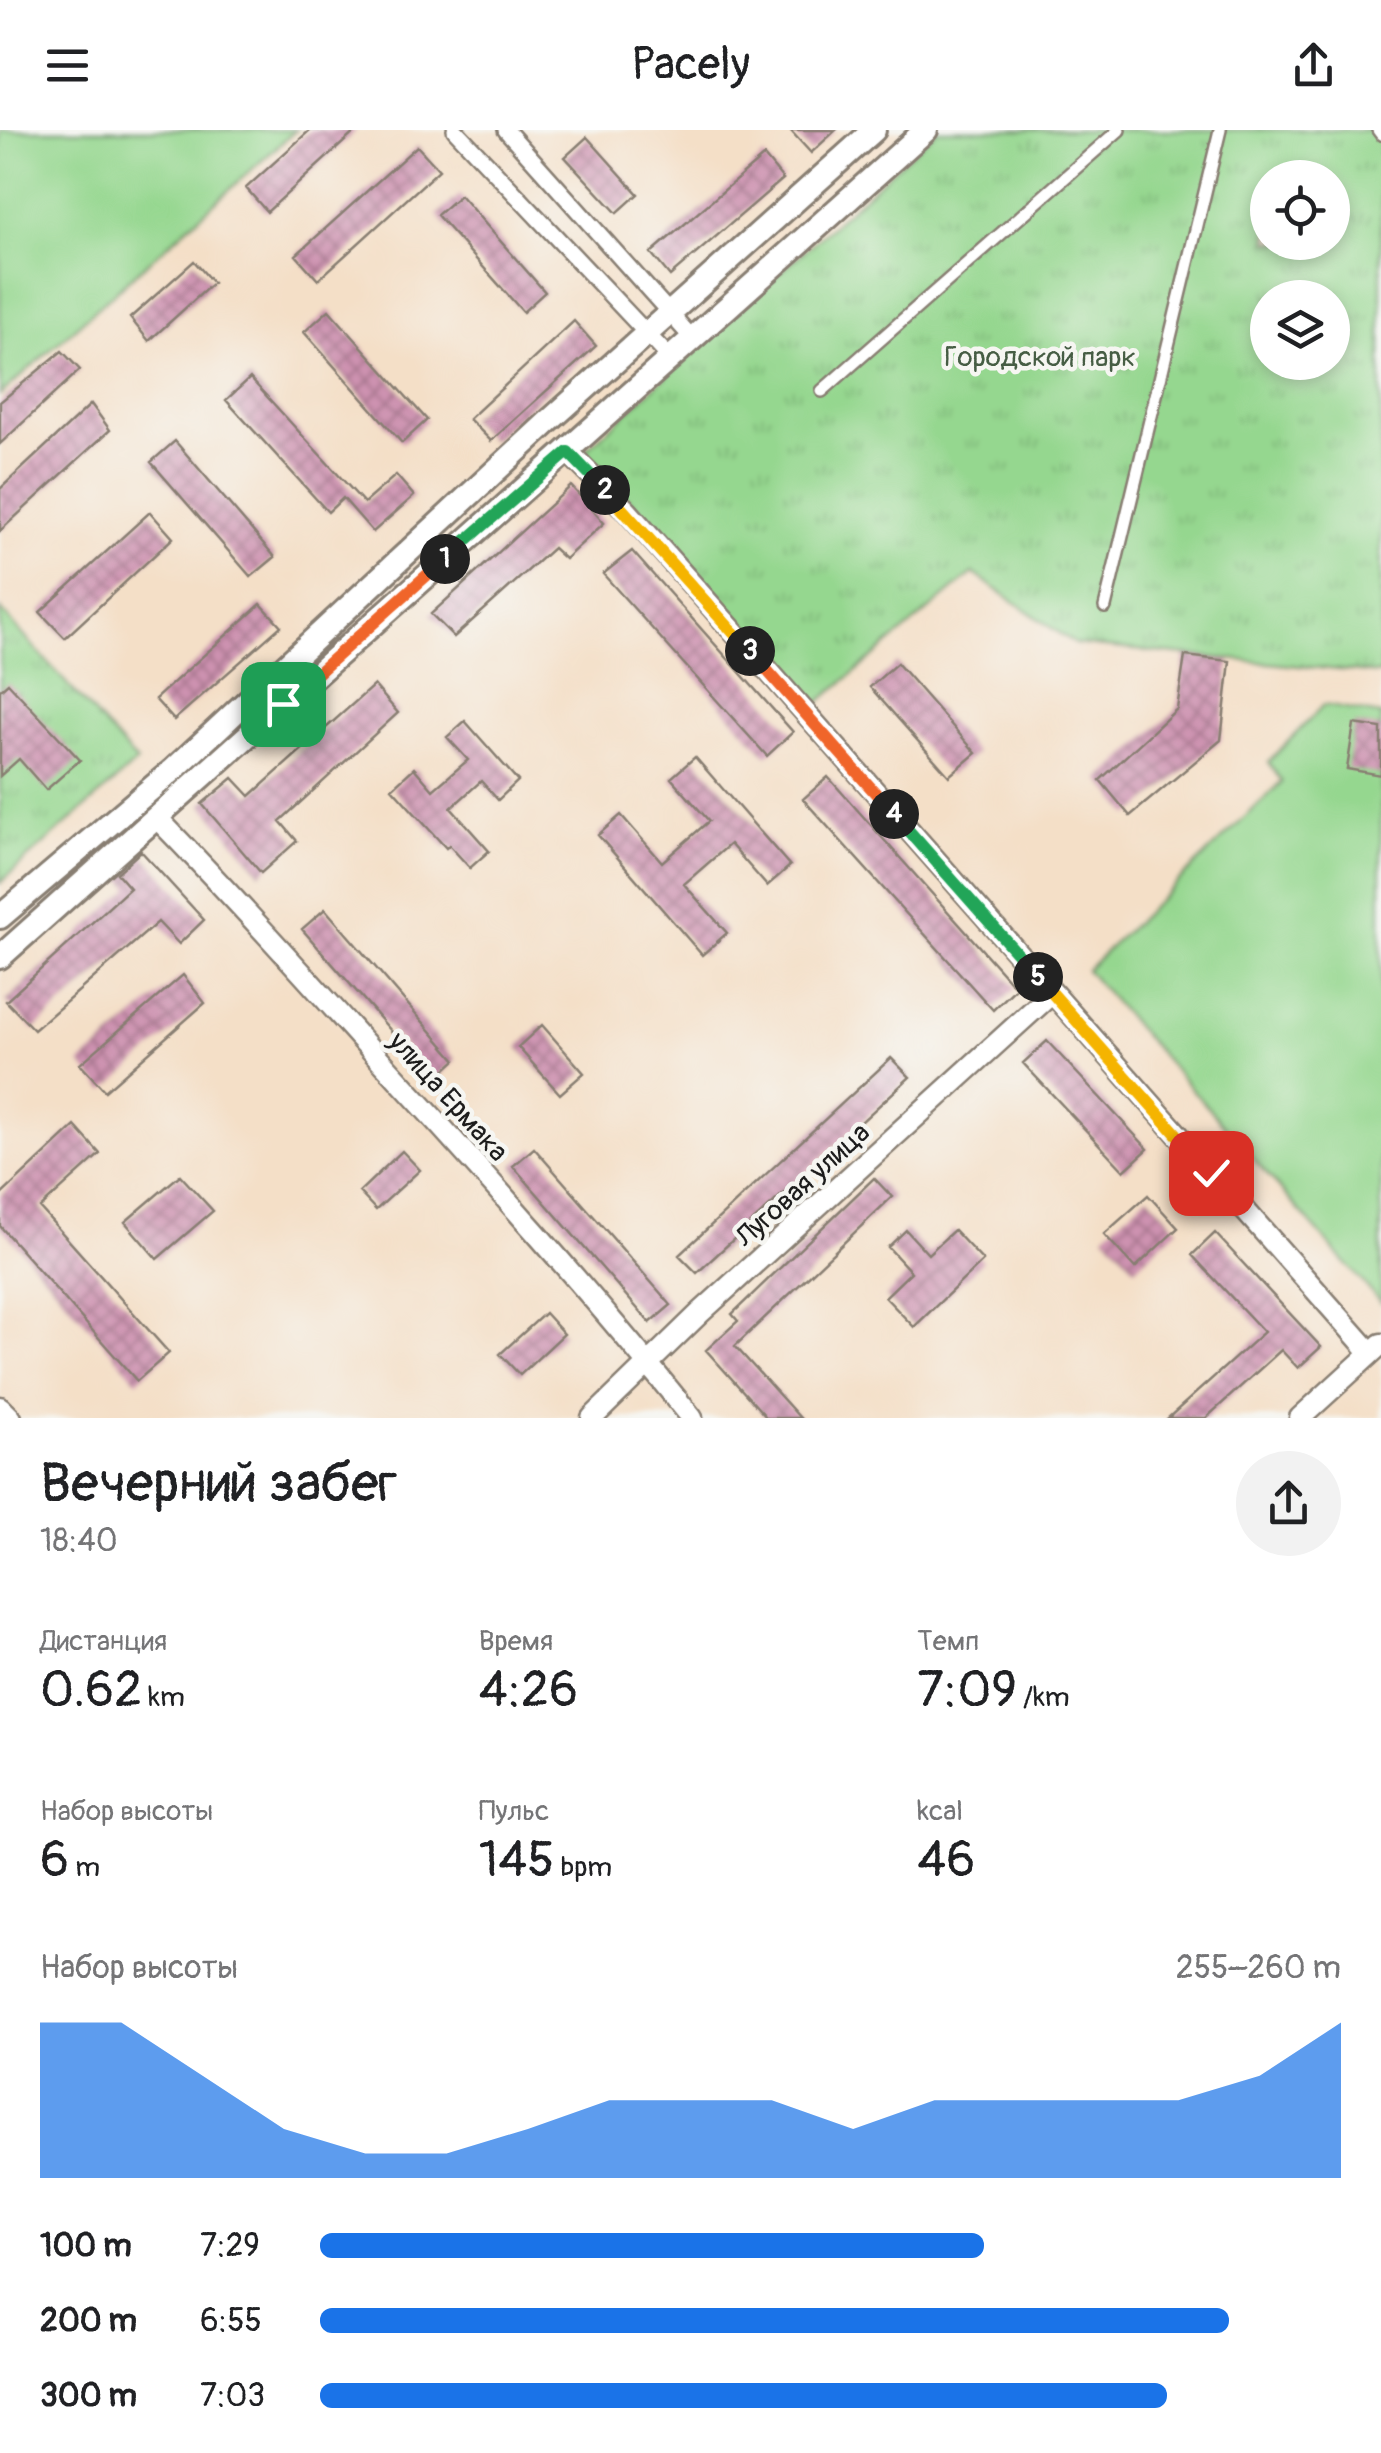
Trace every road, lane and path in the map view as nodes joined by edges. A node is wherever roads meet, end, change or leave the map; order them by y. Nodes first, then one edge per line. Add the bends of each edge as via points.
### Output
1 (456, 130) edge
2 (506, 130) edge
3 (874, 130) edge
4 (926, 130) edge
5 (1118, 130) edge
6 (1220, 130) edge
7 (670, 312) junction
8 (647, 335) junction
9 (693, 339) junction
10 (670, 358) junction
11 (822, 392) dead end
12 (547, 423) junction
13 (568, 452) junction
14 (1105, 607) dead end
15 (140, 799) junction
16 (157, 818) junction
17 (0, 917) edge
18 (0, 956) edge
19 (1052, 993) junction
20 (1376, 1348) edge
21 (648, 1362) junction
22 (0, 1407) edge
23 (11, 1418) edge
24 (592, 1418) edge
25 (692, 1418) edge
26 (1300, 1418) edge

1 - 8 street
2 - 7 street
3 - 7 main road
4 - 9 main road
5 - 11 street
6 - 14 street
7 - 8 main road
7 - 9 street
8 - 10 street
8 - 12 main road
9 - 10 main road
10 - 13 main road
12 - 13 street
12 - 15 main road
13 - 16 main road
13 - 19 street
15 - 16 main road
15 - 17 main road
16 - 18 main road
16 - 21 street, улица Ермака
19 - 20 street
19 - 21 street, Луговая улица
20 - 26 street
21 - 24 street, Луговая улица
21 - 25 street, улица Ермака
22 - 23 street

